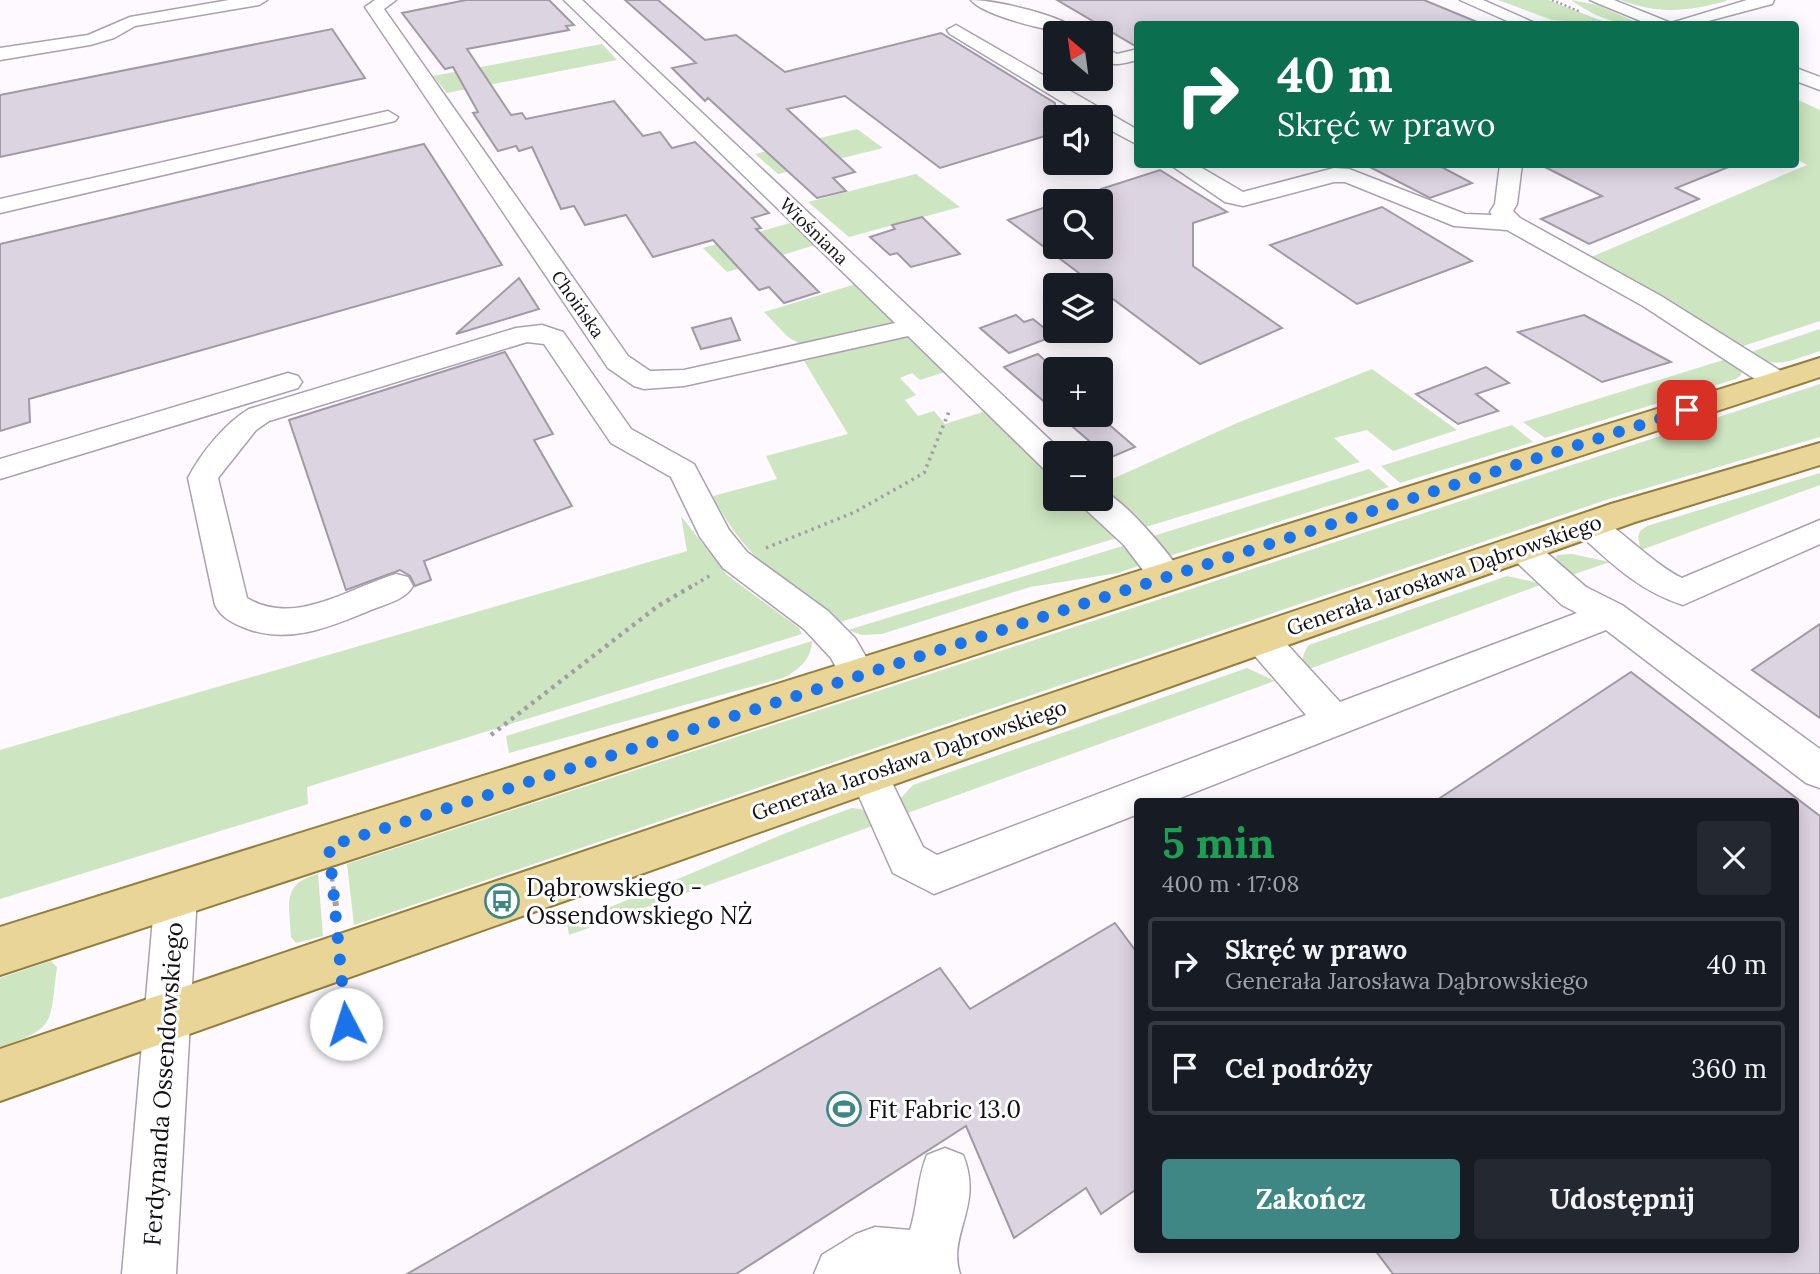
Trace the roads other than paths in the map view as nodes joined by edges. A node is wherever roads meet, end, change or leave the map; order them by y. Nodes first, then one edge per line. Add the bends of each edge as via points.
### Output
1 (124, 0) edge
2 (258, 0) edge
3 (388, 0) edge
4 (572, 0) edge
5 (979, 0) edge
6 (1468, 0) edge
7 (1598, 0) edge
8 (1766, 0) edge
9 (1050, 21) edge
10 (1520, 21) edge
11 (1655, 21) edge
12 (1690, 21) edge
13 (130, 22) junction
14 (956, 30) dead end
15 (0, 54) edge
16 (1134, 55) edge
17 (1113, 59) edge
18 (1799, 75) edge
19 (1820, 84) edge
20 (388, 117) dead end
21 (1134, 137) edge
22 (1186, 168) edge
23 (1510, 168) edge
24 (0, 205) edge
25 (1512, 223) junction
26 (914, 327) junction
27 (444, 335) dead end
28 (1820, 368) edge
29 (1777, 381) junction
30 (1043, 451) edge
31 (1820, 454) edge
32 (0, 469) edge
33 (1107, 511) edge
34 (1590, 525) junction
35 (1820, 531) edge
36 (1521, 548) junction
37 (1167, 577) junction
38 (396, 586) dead end
39 (1610, 614) junction
40 (1261, 639) junction
41 (859, 676) junction
42 (1334, 721) junction
43 (1820, 771) edge
44 (868, 774) junction
45 (176, 895) junction
46 (0, 951) edge
47 (168, 1017) junction
48 (0, 1075) edge
49 (945, 1173) dead end
50 (930, 1266) edge
51 (149, 1274) edge
52 (841, 1274) edge

1 - 13 street
2 - 13 street
3 - 26 street, Choińska via 374,7 618,362 644,380 684,378
4 - 26 street, Wiośniana
5 - 9 street via 1003,13
6 - 10 street
7 - 11 street
8 - 12 street
13 - 15 street via 126,29 107,35
14 - 21 street
16 - 17 street
18 - 19 street
20 - 24 street
22 - 25 street via 1243,199 1334,175 1349,176 1462,221
23 - 25 street via 1501,212
25 - 29 street via 1652,301
26 - 30 street, Wiośniana
27 - 32 street
28 - 29 main road
29 - 37 main road
31 - 34 main road, Generała Jarosława Dąbrowskiego
33 - 37 street
34 - 35 street via 1653,579 1683,592
34 - 36 main road, Generała Jarosława Dąbrowskiego
36 - 39 street via 1574,596
36 - 40 main road, Generała Jarosława Dąbrowskiego
37 - 41 main road
38 - 41 street via 315,616 279,623 254,619 232,605 203,478 206,470 246,423 259,415 525,334 541,333 554,338 625,440 683,471 716,537 735,560 816,620 842,648
39 - 42 street
39 - 43 street
40 - 42 street
40 - 44 main road, Generała Jarosława Dąbrowskiego
41 - 45 main road
42 - 44 street via 934,875 908,860
44 - 47 main road, Generała Jarosława Dąbrowskiego
45 - 46 main road
45 - 47 street, Ferdynanda Ossendowskiego
47 - 48 main road, Generała Jarosława Dąbrowskiego
47 - 51 street, Ferdynanda Ossendowskiego
49 - 50 street via 944,1204
50 - 52 street via 875,1253

